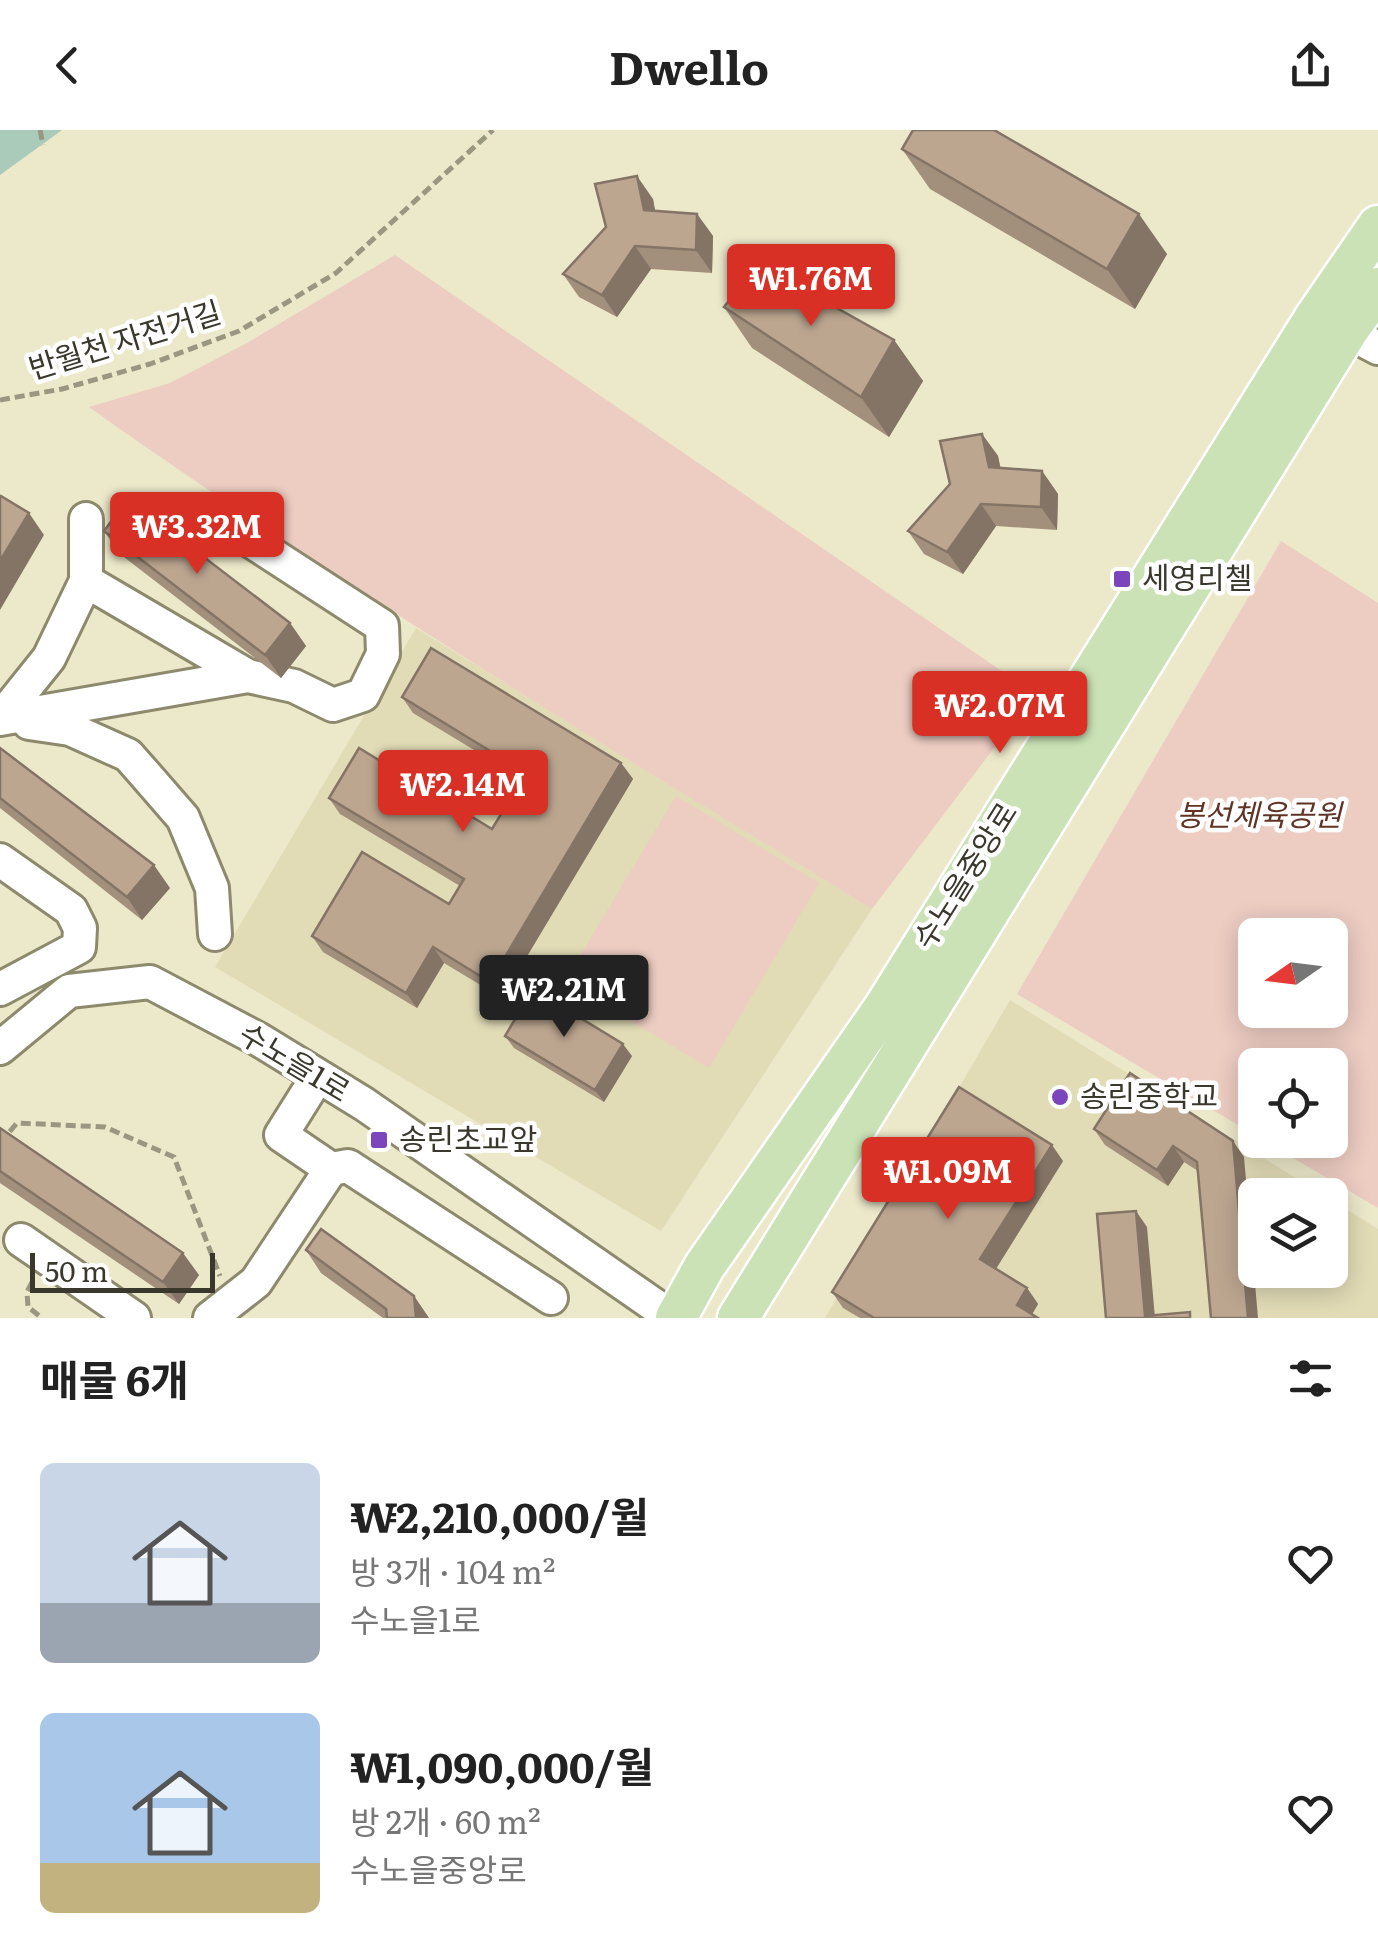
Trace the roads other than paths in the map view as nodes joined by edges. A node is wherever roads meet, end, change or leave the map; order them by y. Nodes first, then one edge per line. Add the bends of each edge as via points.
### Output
1 (1378, 226) edge
2 (1378, 288) edge
3 (1347, 331) edge
4 (210, 515) dead end
5 (86, 519) dead end
6 (86, 582) junction
7 (248, 676) junction
8 (0, 719) edge
9 (0, 860) edge
10 (216, 934) dead end
11 (0, 990) edge
12 (0, 1048) edge
13 (318, 1076) junction
14 (330, 1169) junction
15 (32, 1249) road end
16 (551, 1298) dead end
17 (231, 1313) edge
18 (134, 1318) edge
19 (674, 1318) edge
20 (738, 1318) edge

1 - 3 main road, 수노을중앙로
2 - 3 main road, 수노을중앙로
3 - 19 main road, 수노을중앙로
3 - 20 main road, 수노을중앙로
4 - 7 street via 382,626 383,654 363,695 333,705 294,686
5 - 6 street
6 - 7 street
6 - 8 street via 49,658
7 - 8 street
8 - 10 street via 70,728 128,755 183,818 212,888
9 - 11 street via 71,910 80,928 78,947
12 - 13 street, 수노을1로 via 69,990 150,982
13 - 14 street via 281,1136
13 - 19 street, 수노을1로
14 - 16 street via 348,1166
14 - 17 street
15 - 18 street

